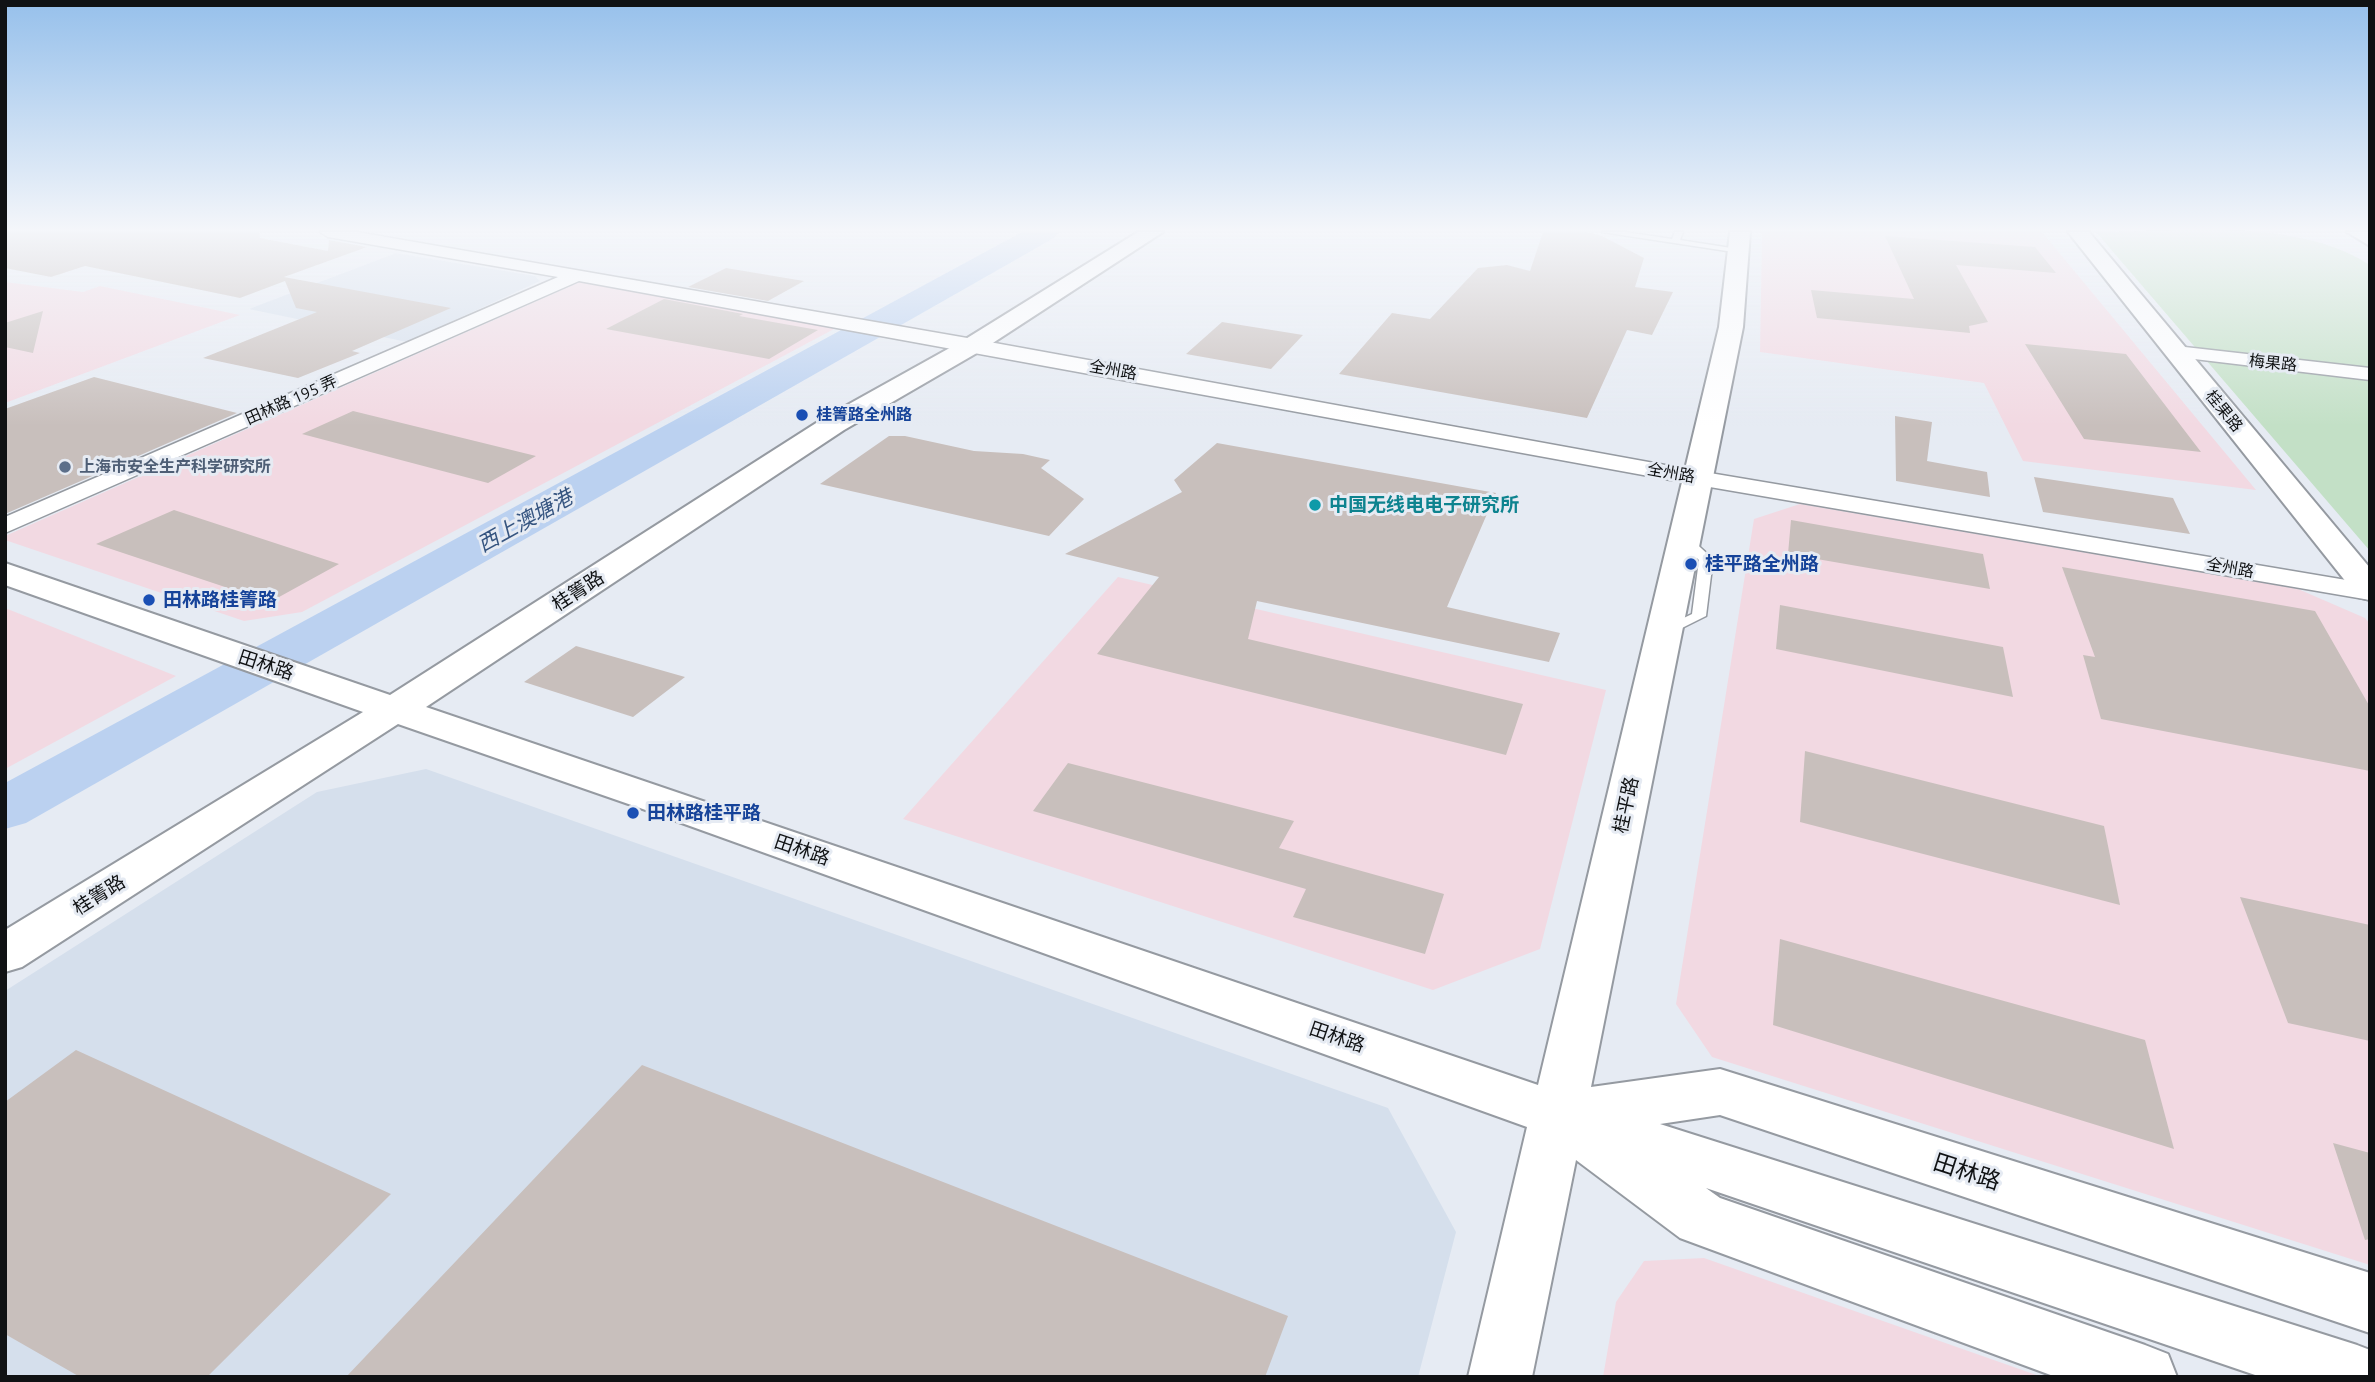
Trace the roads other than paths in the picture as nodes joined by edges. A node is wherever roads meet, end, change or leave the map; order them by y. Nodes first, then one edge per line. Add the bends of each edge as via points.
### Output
1 (529, 296) edge
2 (699, 296) edge
3 (1051, 296) edge
4 (1734, 296) edge
5 (2131, 296) edge
6 (974, 345) junction
7 (2176, 352) junction
8 (2370, 374) edge
9 (1698, 478) junction
10 (5, 526) edge
11 (5, 573) edge
12 (2370, 591) edge
13 (397, 708) junction
14 (5, 954) edge
15 (1558, 1115) junction
16 (2370, 1303) edge
17 (1500, 1377) edge
18 (2145, 1377) edge
19 (2357, 1377) edge

1 - 10 street, 田林路 195 弄
2 - 6 street, 全州路
3 - 6 street, 桂箐路
4 - 9 street, 桂平路
5 - 7 street, 桂果路
6 - 9 street, 全州路
6 - 13 street, 桂箐路 via 834,424
7 - 8 street, 梅果路
7 - 12 street, 桂果路
9 - 12 street, 全州路
9 - 15 street, 桂平路
11 - 13 street, 田林路
13 - 14 street, 桂箐路
13 - 15 street, 田林路
15 - 16 street, 田林路 via 1720,1092
15 - 17 street, 桂平路
15 - 18 street, 田林路 via 1700,1219
15 - 19 street, 田林路

